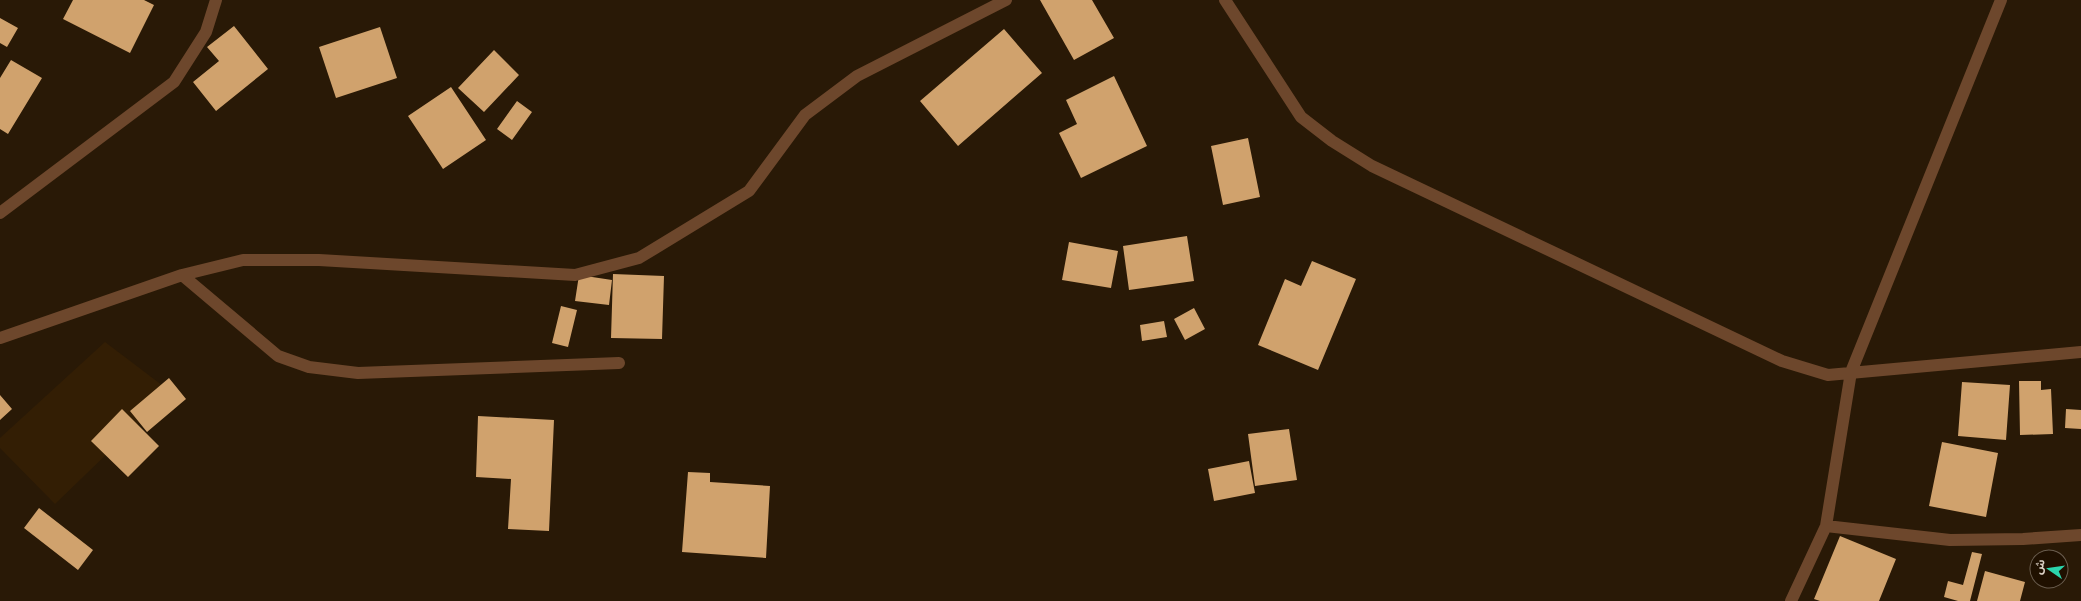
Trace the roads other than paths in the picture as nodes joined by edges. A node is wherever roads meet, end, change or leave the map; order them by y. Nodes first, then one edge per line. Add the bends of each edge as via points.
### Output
1 (216, 0) edge
2 (1006, 0) edge
3 (1225, 0) edge
4 (2001, 0) edge
5 (0, 213) edge
6 (182, 275) junction
7 (0, 338) edge
8 (2081, 352) edge
9 (619, 363) dead end
10 (1851, 372) junction
11 (1826, 526) junction
12 (2081, 535) edge
13 (1792, 601) edge

1 - 5 street via 206,32 174,82
2 - 6 street via 857,76 805,115 749,191 640,258 575,275 319,260 243,260
3 - 10 street via 1301,117 1332,141 1372,166 1782,361 1828,375
4 - 10 street
6 - 7 street
6 - 9 street via 278,356 309,367 358,373
8 - 10 street
10 - 11 street
11 - 12 street via 1950,540
11 - 13 street

